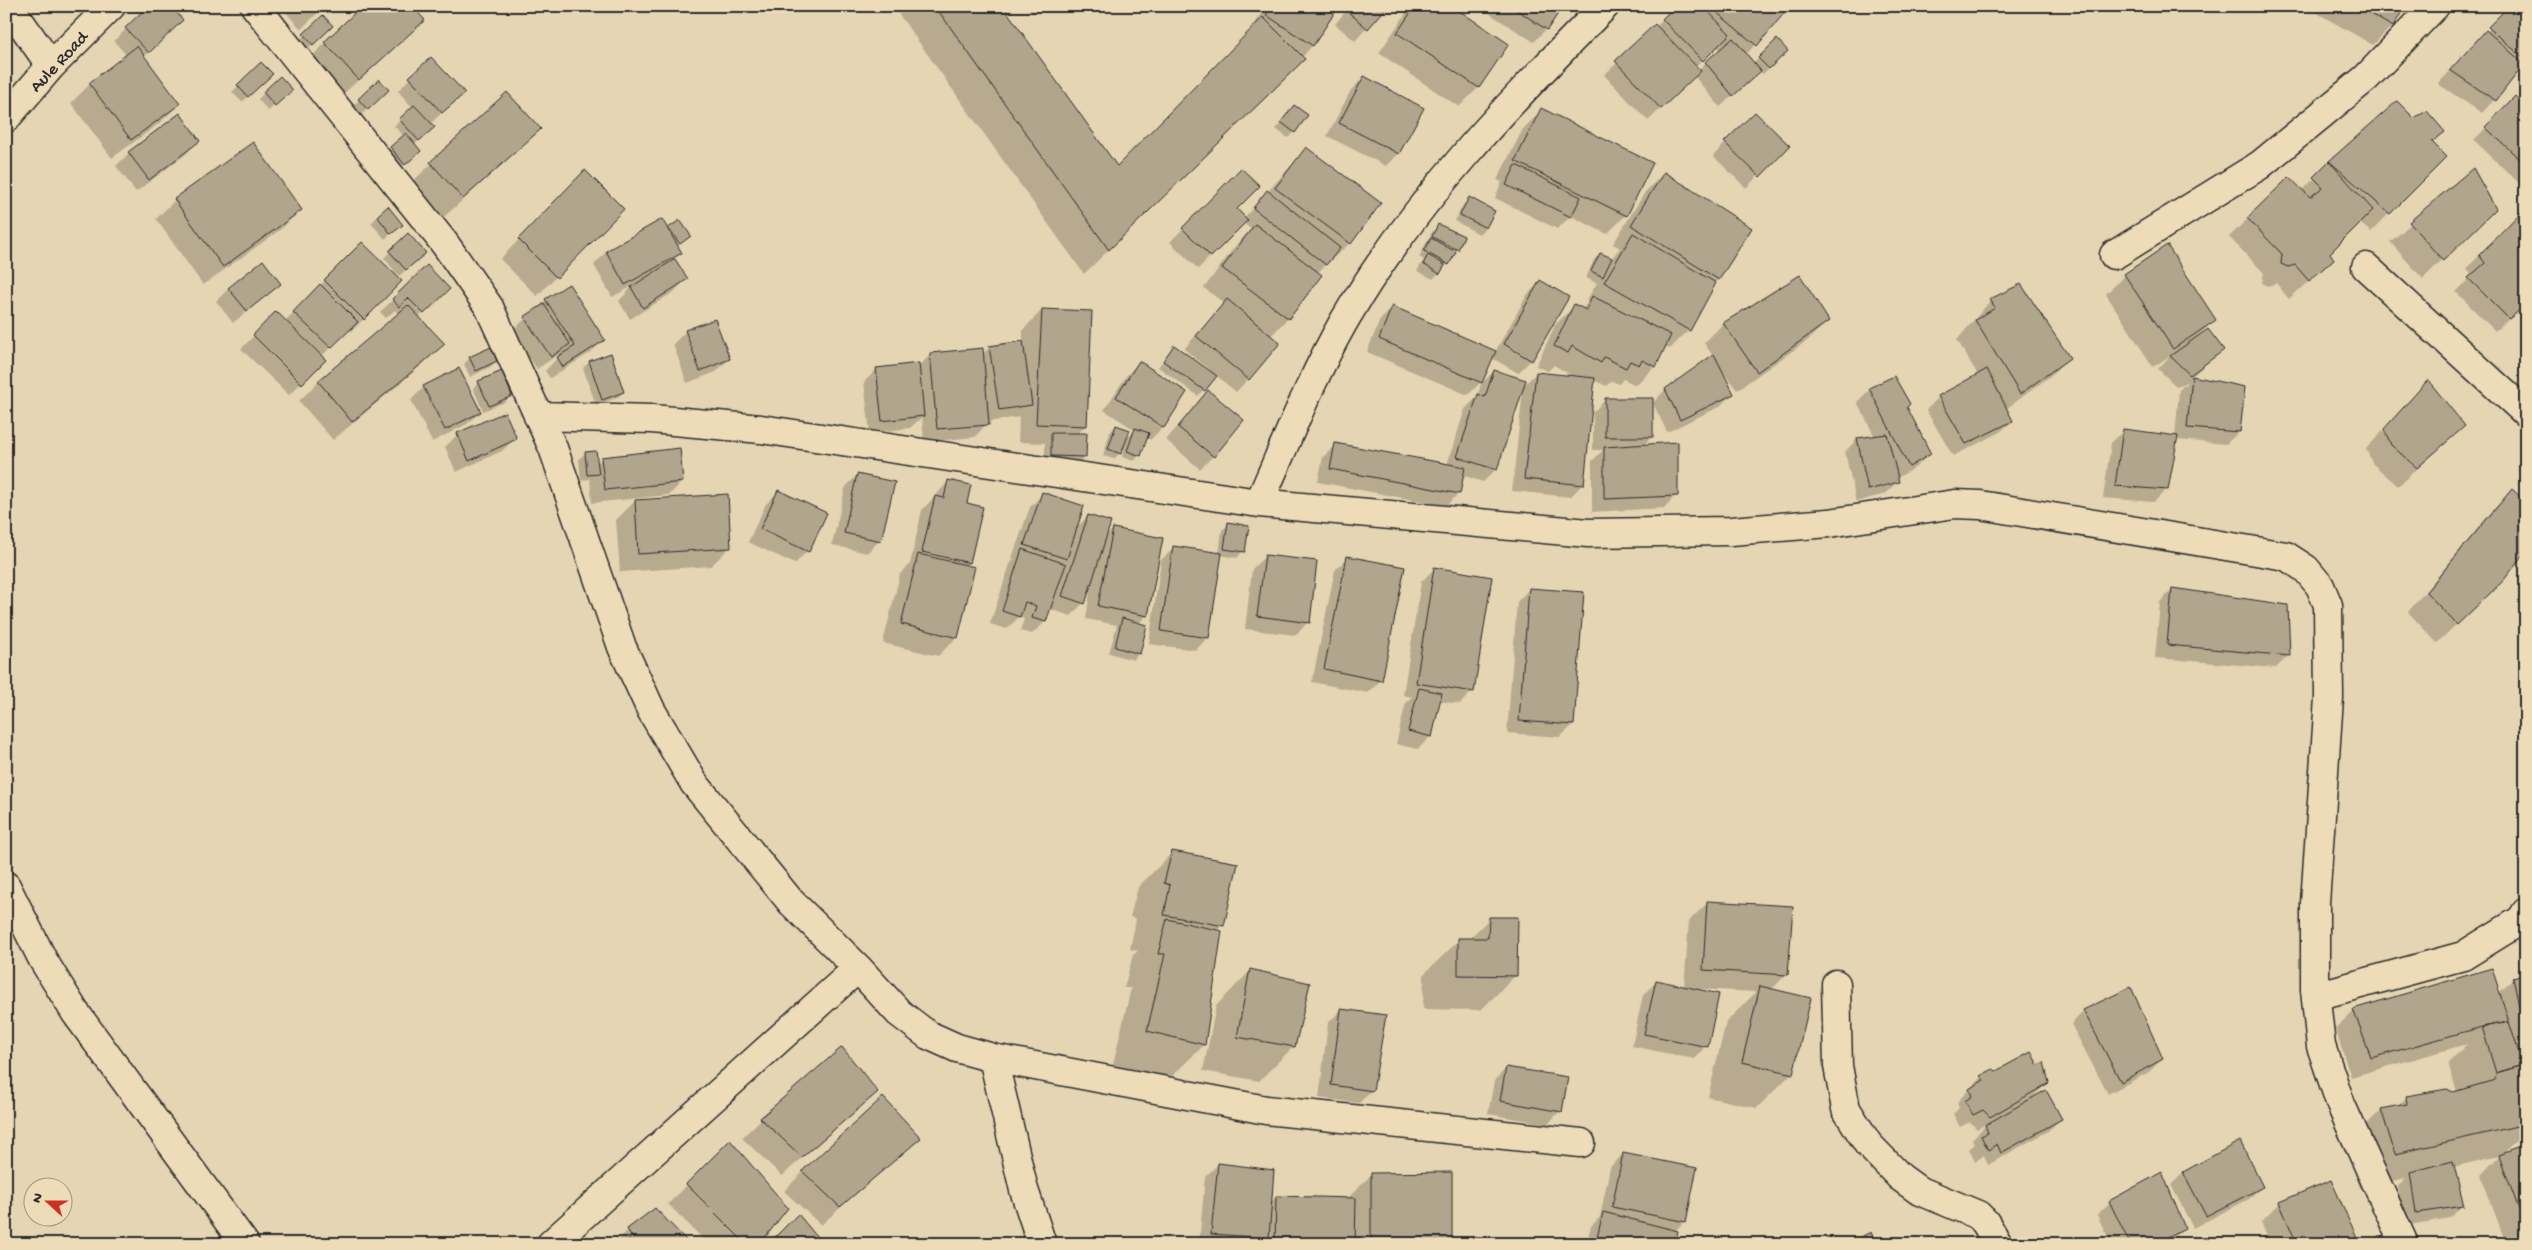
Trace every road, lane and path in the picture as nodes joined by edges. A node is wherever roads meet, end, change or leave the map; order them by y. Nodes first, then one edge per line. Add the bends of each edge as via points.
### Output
1 (9, 6) edge
2 (111, 6) edge
3 (255, 6) edge
4 (1604, 6) edge
5 (2435, 6) edge
6 (51, 66) junction
7 (6, 118) edge
8 (2114, 255) dead end
9 (2366, 267) dead end
10 (2526, 413) edge
11 (538, 416) junction
12 (1259, 503) junction
13 (6, 886) edge
14 (2526, 912) edge
15 (858, 968) junction
16 (1836, 984) dead end
17 (2316, 996) junction
18 (993, 1058) junction
19 (1581, 1143) dead end
20 (245, 1244) edge
21 (551, 1244) edge
22 (1042, 1244) edge
23 (1998, 1244) edge
24 (2404, 1244) edge

1 - 6 street
2 - 6 street, Aule Road
3 - 11 street via 451,252 489,307
4 - 12 street via 1452,166 1380,264 1344,320 1317,373
5 - 8 street via 2366,78 2260,165
6 - 7 street, Aule Road
9 - 10 street
11 - 12 street via 652,419 762,429
11 - 15 street via 553,448 622,647 651,710 700,791 791,902
12 - 17 street via 1588,533 1731,531 1829,523 1955,504 1980,504 2286,556 2306,569 2320,586 2328,605 2329,698 2315,903
13 - 20 street via 43,960 75,1012
14 - 17 street via 2521,920 2463,956
15 - 18 street via 899,1013 928,1035 957,1048
15 - 21 street
16 - 23 street via 1838,1066 1846,1109 1868,1144 1900,1177 1918,1190 1978,1215
17 - 24 street via 2321,1046 2341,1104
18 - 19 street via 1266,1110
18 - 22 street via 1024,1190

